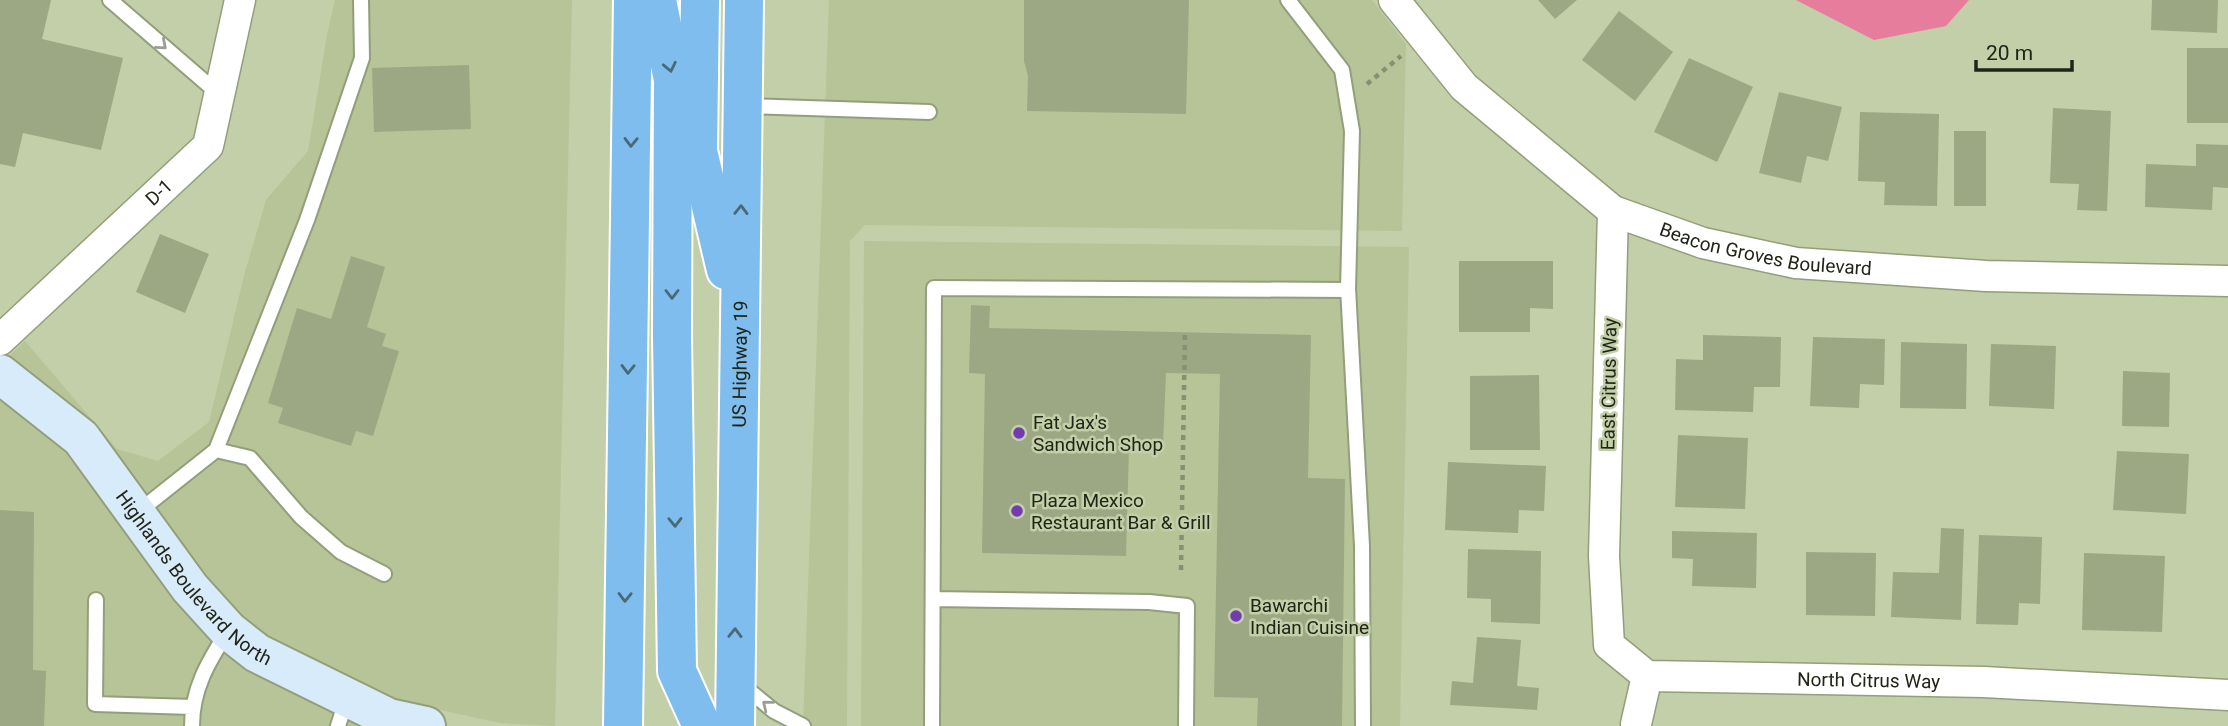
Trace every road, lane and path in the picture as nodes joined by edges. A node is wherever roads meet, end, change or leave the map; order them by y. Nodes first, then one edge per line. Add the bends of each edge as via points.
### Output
1 (110, 0) edge
2 (240, 0) edge
3 (360, 0) edge
4 (633, 0) edge
5 (657, 0) edge
6 (700, 0) edge
7 (744, 0) edge
8 (1288, 0) edge
9 (1394, 0) edge
10 (1423, 37) junction
11 (219, 95) junction
12 (1347, 101) junction
13 (743, 106) junction
14 (929, 112) dead end
15 (1613, 211) junction
16 (2228, 281) edge
17 (1348, 288) junction
18 (740, 327) junction
19 (1185, 332) dead end
20 (0, 340) edge
21 (0, 374) edge
22 (216, 450) junction
23 (137, 513) junction
24 (1181, 570) dead end
25 (384, 574) dead end
26 (933, 599) junction
27 (96, 600) dead end
28 (229, 631) junction
29 (1647, 676) junction
30 (734, 678) junction
31 (2228, 695) edge
32 (192, 707) junction
33 (343, 712) edge
34 (1636, 724) dead end
35 (192, 726) edge
36 (426, 726) edge
37 (624, 726) edge
38 (702, 726) edge
39 (735, 726) edge
40 (803, 726) edge
41 (932, 726) edge
42 (1186, 726) edge
43 (1363, 726) edge

1 -> 11 lane
2 - 11 street, D-1
3 - 22 lane via 362,58 307,220
4 -> 37 highway
5 -> 38 highway via 673,80 677,671
6 - 18 highway via 698,151
7 - 13 highway, US Highway 19
8 - 12 lane via 1342,71
9 - 10 street, Beacon Groves Boulevard
10 - 12 path
10 - 15 street, Beacon Groves Boulevard via 1464,88
11 - 20 street, D-1 via 208,146
12 - 17 lane via 1352,131
13 - 14 lane
18 -> 13 highway, US Highway 19
15 - 16 street, Beacon Groves Boulevard via 1703,243 1796,263 1986,276
15 - 29 street, East Citrus Way via 1604,556 1609,645
17 - 26 lane via 934,289
17 - 43 lane via 1362,546
30 -> 18 highway, US Highway 19
19 - 24 path
21 - 23 street, Highlands Boulevard North via 82,439
22 - 23 lane
22 - 25 lane via 250,458 301,517 341,552
23 - 28 street, Highlands Boulevard North via 190,588
26 - 41 lane
26 - 42 lane via 1187,606
27 - 32 lane via 95,704
28 - 32 lane via 207,663
28 - 33 street, Highlands Boulevard North
29 - 31 street, North Citrus Way via 1984,682
29 - 34 street
30 - 39 highway, US Highway 19
40 -> 30 lane via 774,711
32 - 35 lane
33 - 36 street, Highlands Boulevard North

